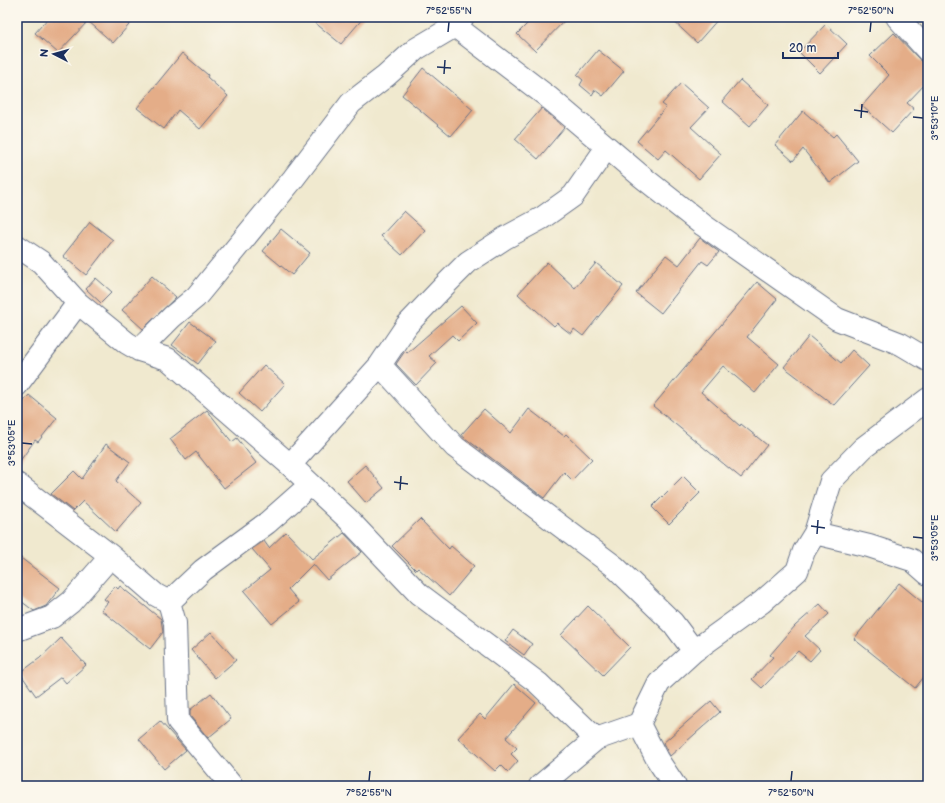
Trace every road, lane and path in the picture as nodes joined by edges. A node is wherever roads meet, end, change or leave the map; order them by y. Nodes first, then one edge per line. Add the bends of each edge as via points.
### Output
1 (897, 17) edge
2 (455, 20) edge
3 (928, 51) edge
4 (607, 147) junction
5 (17, 246) edge
6 (78, 303) junction
7 (139, 350) junction
8 (928, 360) edge
9 (380, 365) junction
10 (17, 385) edge
11 (928, 399) edge
12 (290, 465) junction
13 (17, 484) edge
14 (310, 485) junction
15 (815, 532) junction
16 (111, 556) junction
17 (928, 574) edge
18 (169, 602) junction
19 (17, 630) edge
20 (694, 651) junction
21 (639, 724) junction
22 (596, 739) junction
23 (232, 786) edge
24 (540, 786) edge
25 (675, 786) edge

1 - 3 street
2 - 4 street
2 - 7 street via 351,103 293,179 196,297
4 - 8 street via 703,225 837,319 901,344
4 - 9 street via 573,196 542,218 468,262 407,325
5 - 6 street via 41,262
6 - 7 street
6 - 10 street
7 - 12 street via 168,359
9 - 12 street
9 - 20 street via 455,447 614,566 673,623
11 - 15 street via 863,448 831,481
12 - 14 street
13 - 16 street
14 - 18 street via 267,523 203,570
14 - 22 street via 347,518 420,594 538,683
15 - 17 street via 912,560
15 - 20 street via 804,551 798,571 762,602
16 - 18 street via 156,595
16 - 19 street via 71,602 52,617
18 - 23 street via 175,623 178,721
20 - 21 street via 659,683
21 - 22 street
21 - 25 street via 657,759
22 - 24 street

